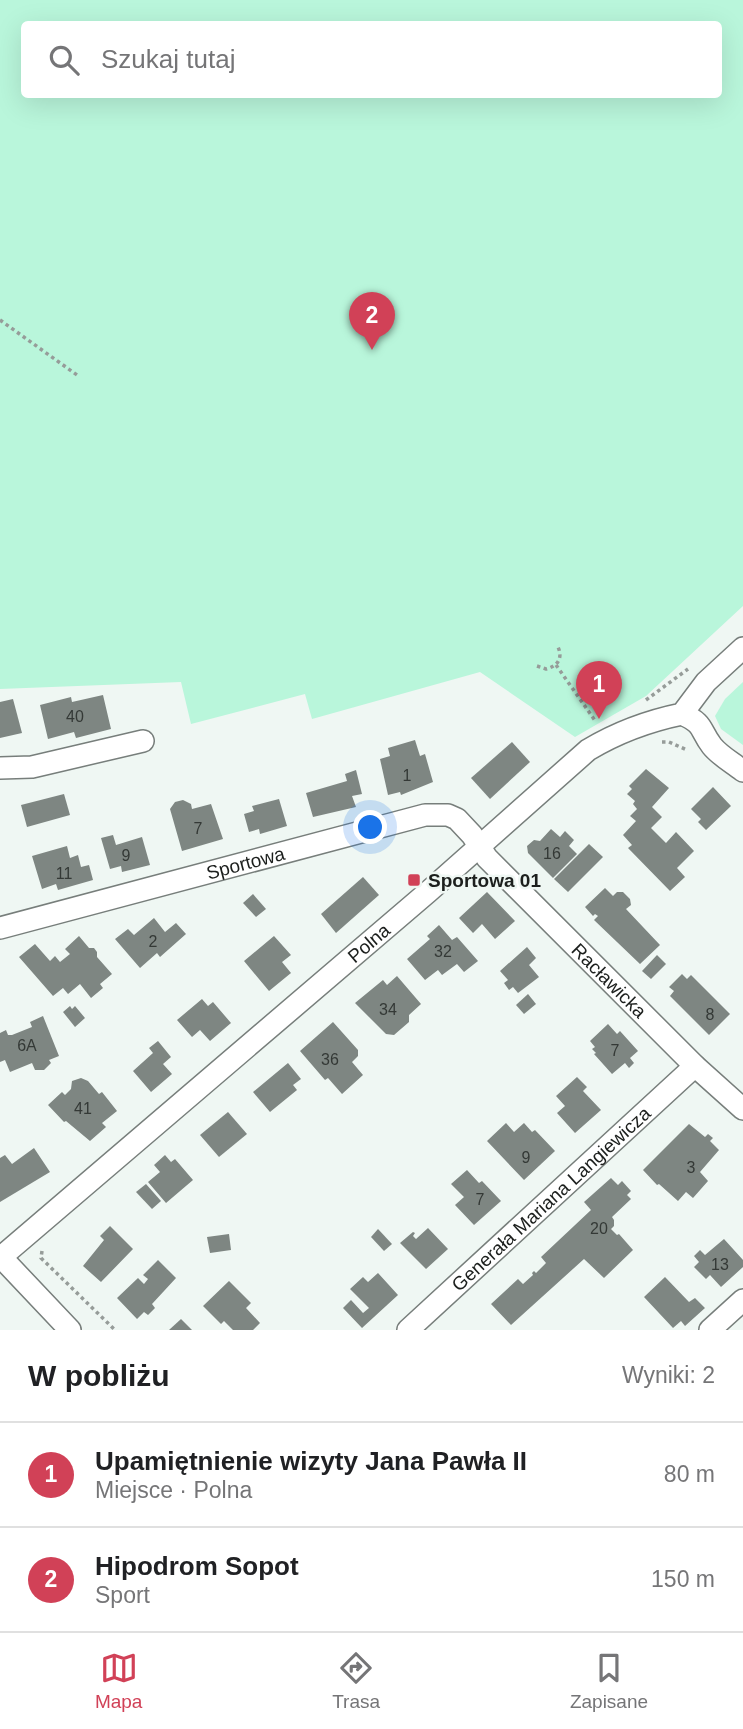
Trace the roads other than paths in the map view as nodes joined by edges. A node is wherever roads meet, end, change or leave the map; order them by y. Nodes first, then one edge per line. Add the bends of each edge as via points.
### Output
1 (743, 649) edge
2 (682, 714) junction
3 (143, 741) dead end
4 (0, 768) edge
5 (743, 771) edge
6 (480, 848) junction
7 (0, 929) edge
8 (695, 1066) junction
9 (743, 1109) edge
10 (0, 1257) edge
11 (743, 1300) edge
12 (70, 1330) edge
13 (408, 1330) edge
14 (710, 1330) edge

1 - 2 street via 706,682
2 - 5 street via 701,726 713,748
2 - 6 street, Polna via 655,719 604,740
3 - 4 street via 32,767
6 - 7 street, Sportowa via 457,819 425,815
6 - 8 street, Racławicka
6 - 10 street, Polna
8 - 9 street, Racławicka
8 - 13 street, Generała Mariana Langiewicza
10 - 12 street
11 - 14 street

